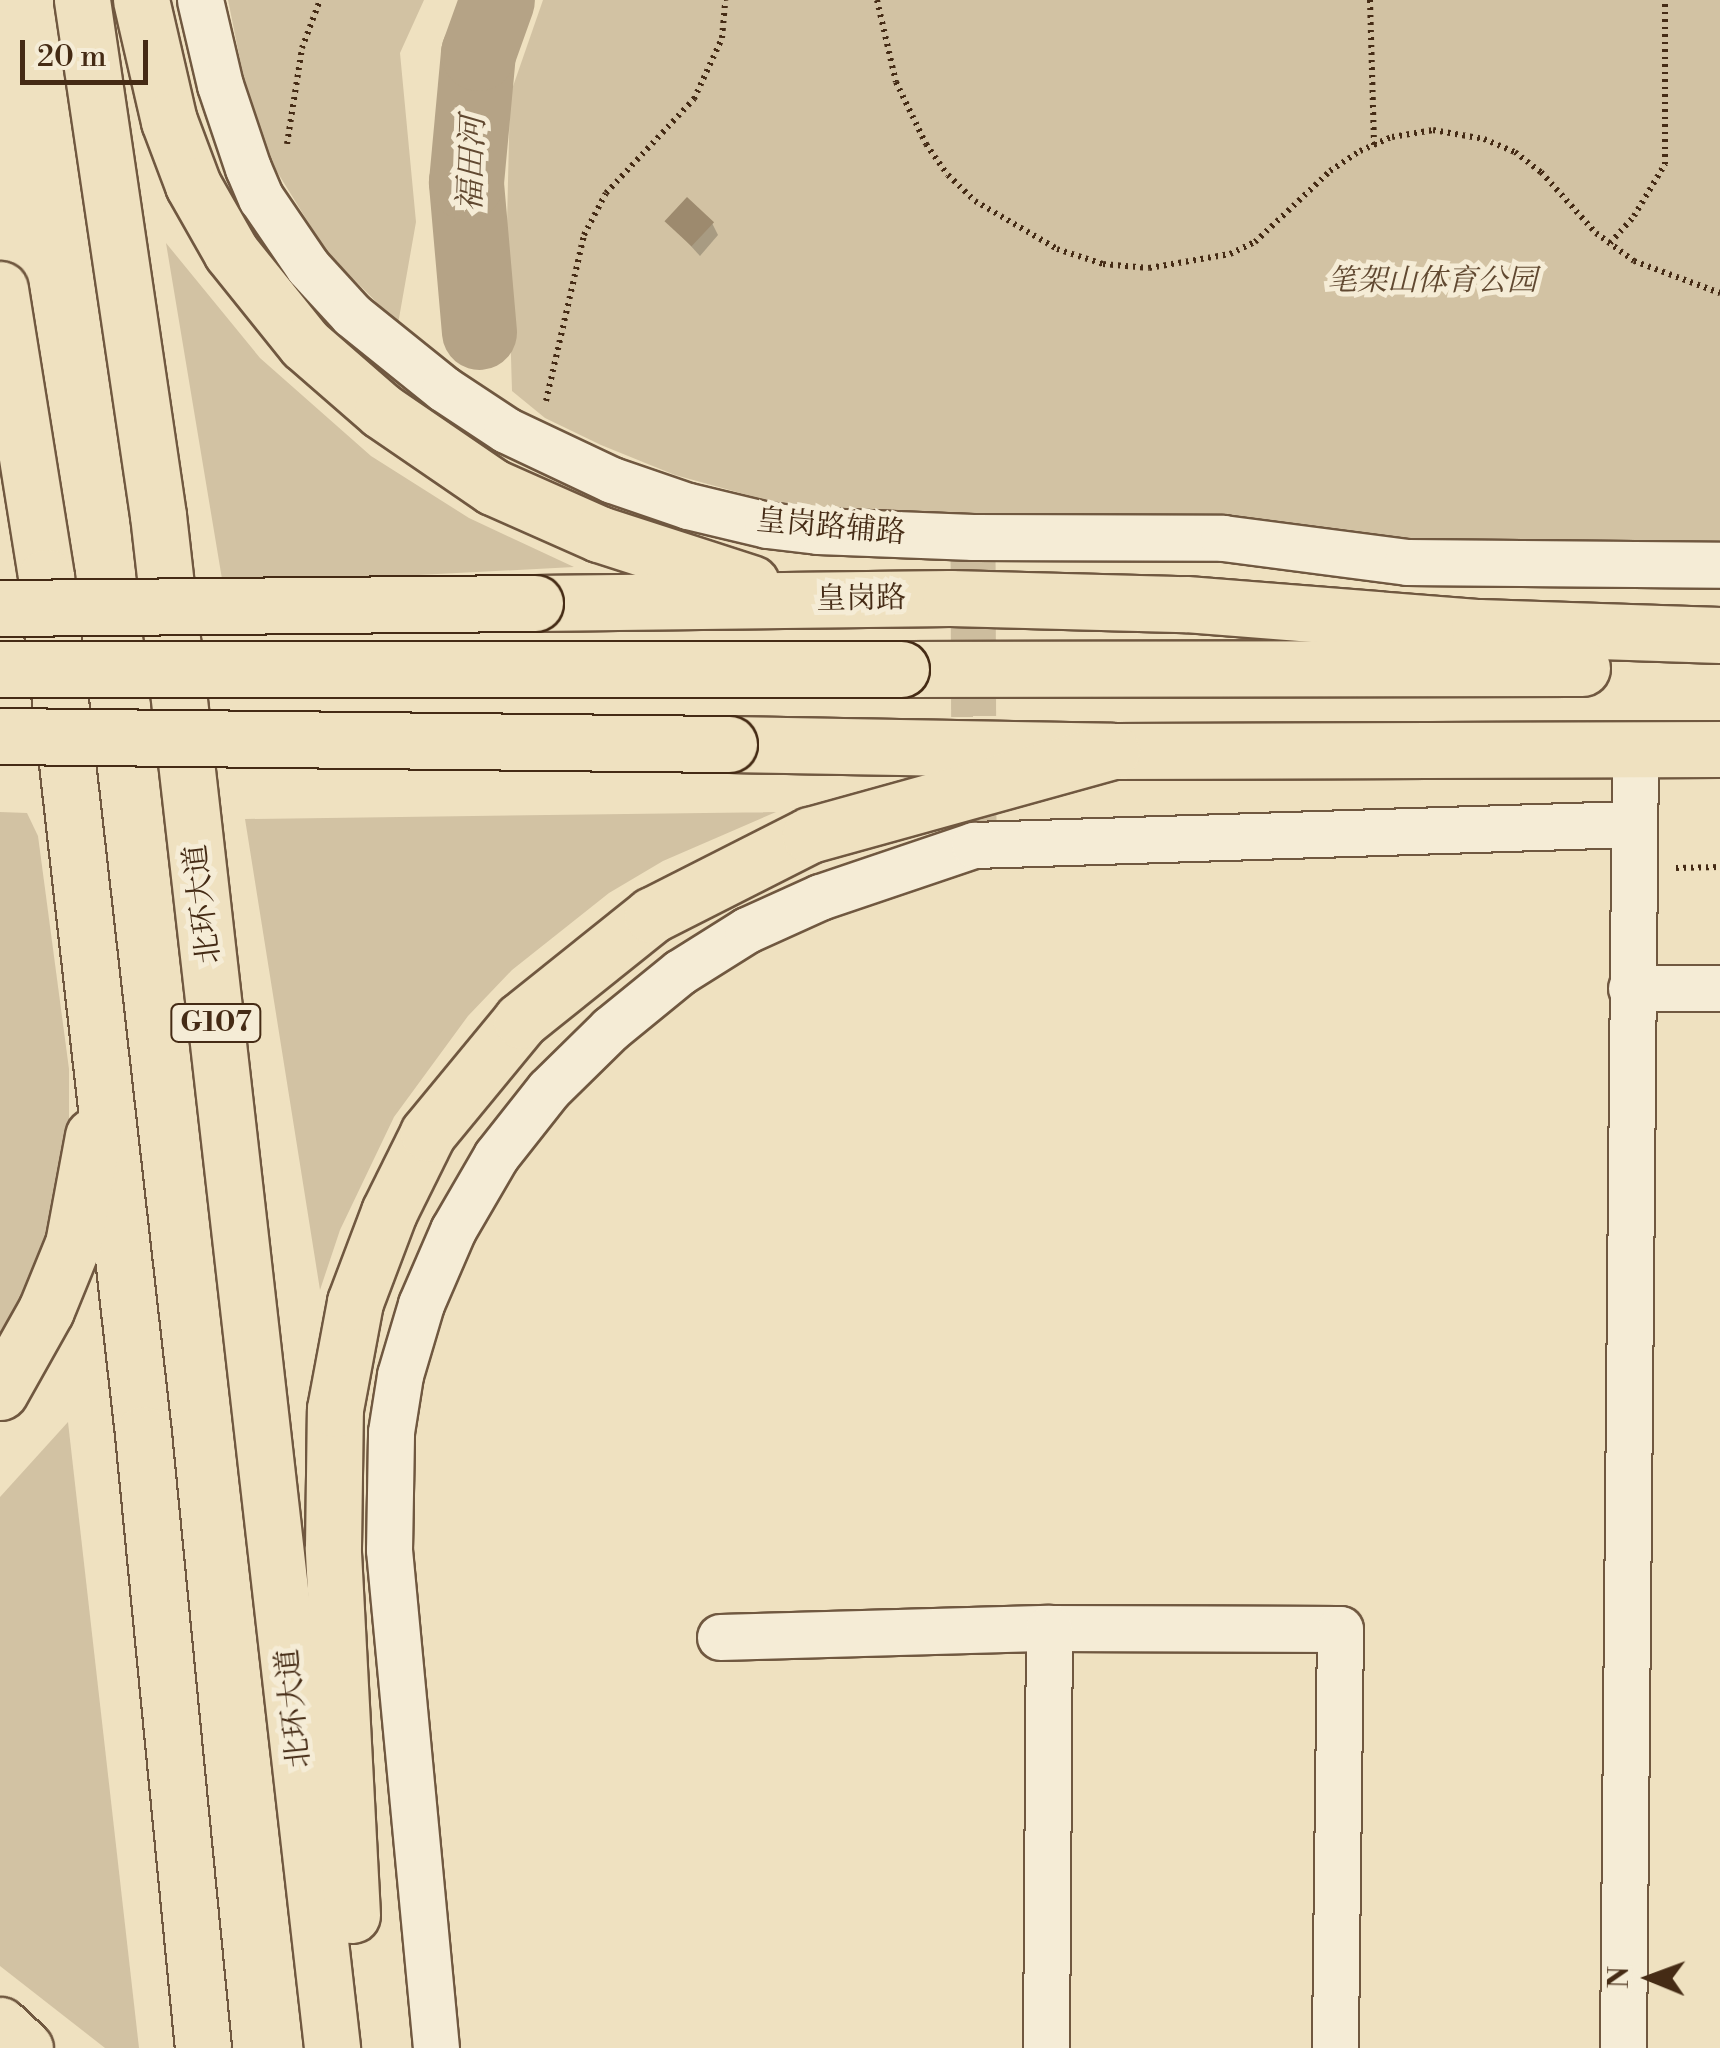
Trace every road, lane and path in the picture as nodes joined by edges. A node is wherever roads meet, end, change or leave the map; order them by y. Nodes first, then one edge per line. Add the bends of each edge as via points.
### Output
1 (82, 0) edge
2 (141, 0) edge
3 (200, 0) edge
4 (320, 0) edge
5 (725, 0) edge
6 (876, 0) edge
7 (1370, 0) edge
8 (1666, 0) edge
9 (1374, 145) junction
10 (284, 162) dead end
11 (1610, 243) junction
12 (0, 290) edge
13 (1720, 293) edge
14 (534, 401) dead end
15 (1720, 566) edge
16 (817, 599) junction
17 (0, 608) edge
18 (1720, 635) edge
19 (0, 669) edge
20 (1720, 669) edge
21 (0, 736) edge
22 (1720, 749) edge
23 (1635, 750) junction
24 (1112, 751) junction
25 (1631, 824) junction
26 (1720, 867) edge
27 (1666, 868) dead end
28 (1630, 988) junction
29 (1720, 988) edge
30 (104, 1079) junction
31 (0, 1392) edge
32 (1050, 1628) junction
33 (720, 1637) dead end
34 (0, 2026) edge
35 (26, 2048) edge
36 (204, 2048) edge
37 (332, 2048) edge
38 (360, 2048) edge
39 (436, 2048) edge
40 (1046, 2048) edge
41 (1335, 2048) edge
42 (1622, 2048) edge

1 - 37 highway, 北环大道 / G107 via 158,516
2 - 16 highway via 168,121 193,184 266,301 344,381 439,452 544,512 718,575
3 - 15 street, 皇岗路辅路 via 248,168 308,267 352,315 444,389 506,430 612,480 767,526 818,531 1224,538 1407,562
4 - 10 path via 302,48
5 - 14 path via 722,38 694,99 606,193 584,235 544,407
6 - 9 path via 896,82 948,175 1016,228 1104,264 1149,268 1230,254 1268,232 1330,171
7 - 9 path
8 - 11 path via 1664,164
9 - 11 path via 1433,130 1516,152
11 - 13 path via 1634,261
12 - 30 highway via 46,577
16 - 17 highway, 皇岗路, bridge
16 - 18 highway, 皇岗路 via 1186,604 1445,625
19 - 20 highway, bridge
21 - 24 highway, bridge
22 - 23 highway
23 - 24 highway
23 - 25 street
24 - 38 highway via 810,835 652,915 521,1020 428,1134 389,1212 356,1302 335,1409 333,1546
25 - 28 street
25 - 39 street via 974,846 820,897 747,930 610,1028 549,1090 496,1156 453,1230 421,1304 391,1432 389,1550
26 - 27 path
28 - 29 street
28 - 42 street
30 - 31 highway via 73,1244
30 - 36 highway
32 - 33 street
32 - 40 street
32 - 41 street via 1340,1629
34 - 35 highway

